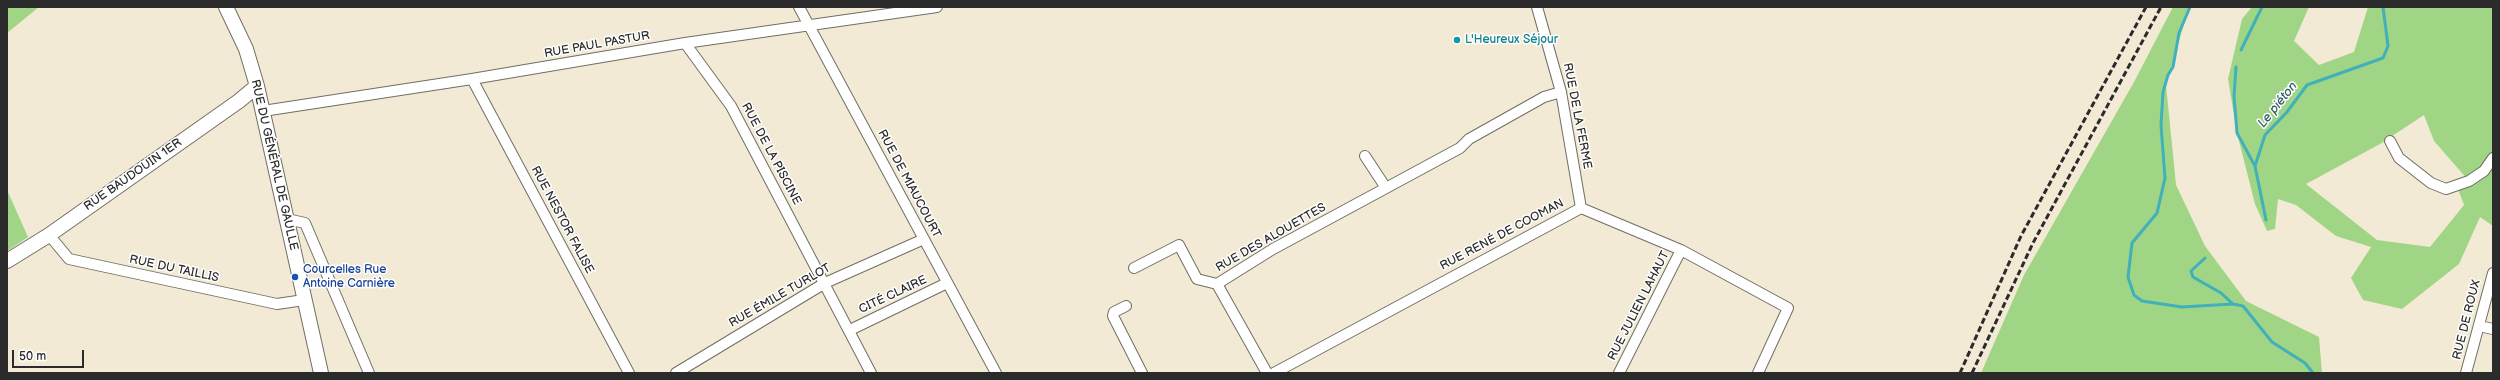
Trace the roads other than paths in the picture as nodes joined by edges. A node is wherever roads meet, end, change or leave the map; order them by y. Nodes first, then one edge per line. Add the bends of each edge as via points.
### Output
1 (226, 7) edge
2 (799, 7) edge
3 (937, 7) edge
4 (1537, 7) edge
5 (809, 26) junction
6 (685, 43) junction
7 (472, 79) junction
8 (257, 86) junction
9 (1561, 92) junction
10 (263, 110) junction
11 (2390, 141) dead end
12 (1365, 156) dead end
13 (2493, 158) edge
14 (1386, 188) junction
15 (1581, 208) junction
16 (287, 219) junction
17 (49, 235) junction
18 (924, 239) junction
19 (1681, 250) junction
20 (7, 261) edge
21 (1134, 268) dead end
22 (2493, 273) edge
23 (825, 283) junction
24 (947, 283) junction
25 (1217, 284) junction
26 (304, 300) junction
27 (1126, 306) dead end
28 (2479, 326) junction
29 (2493, 329) edge
30 (850, 330) junction
31 (321, 373) edge
32 (369, 373) edge
33 (629, 373) edge
34 (676, 373) edge
35 (871, 373) edge
36 (996, 373) edge
37 (1142, 373) edge
38 (1267, 373) edge
39 (1274, 373) edge
40 (1619, 373) edge
41 (1758, 373) edge
42 (2466, 373) edge

1 - 8 main road, RUE DU GÉNÉRAL DE GAULLE via 246,49
2 - 5 street, RUE DE MIAUCOURT
3 - 5 street, RUE PAUL PASTUR
4 - 9 street, RUE DE LA FERME
5 - 6 street, RUE PAUL PASTUR
5 - 18 street, RUE DE MIAUCOURT
6 - 7 street, RUE PAUL PASTUR
6 - 23 street, RUE DE LA PISCINE via 731,106
7 - 10 street, RUE PAUL PASTUR
7 - 33 street, RUE NESTOR FALISE
8 - 10 main road, RUE DU GÉNÉRAL DE GAULLE
8 - 17 main road, RUE BAUDOUIN 1ER
9 - 14 street, RUE DES ALOUETTES via 1544,97 1469,139 1460,148
9 - 15 street, RUE DE LA FERME
10 - 16 main road, RUE DU GÉNÉRAL DE GAULLE
11 - 13 street via 2399,158 2431,183 2446,189 2470,181 2484,171
12 - 14 street
14 - 25 street, RUE DES ALOUETTES via 1273,249
15 - 19 street, RUE RENÉ DE COOMAN
15 - 39 street, RUE RENÉ DE COOMAN
16 - 26 main road, RUE DU GÉNÉRAL DE GAULLE
16 - 32 street via 305,223
17 - 20 main road, RUE BAUDOUIN 1ER
17 - 26 street, RUE DU TAILLIS via 69,259 277,304
18 - 23 street, RUE ÉMILE TURLOT
18 - 24 street, RUE DE MIAUCOURT
19 - 40 street, RUE JULIEN LAHAUT
19 - 41 street, RUE RENÉ DE COOMAN via 1788,308
21 - 25 street via 1178,245 1197,279
22 - 28 street, RUE DE ROUX
23 - 30 street, RUE DE LA PISCINE
23 - 34 street, RUE ÉMILE TURLOT
24 - 30 street, CITÉ CLAIRE
24 - 36 street, RUE DE MIAUCOURT
25 - 38 street, RUE DES ALOUETTES
26 - 31 main road, RUE DU GÉNÉRAL DE GAULLE
27 - 37 street via 1114,312 1113,316
28 - 29 street
28 - 42 street, RUE DE ROUX
30 - 35 street, RUE DE LA PISCINE

